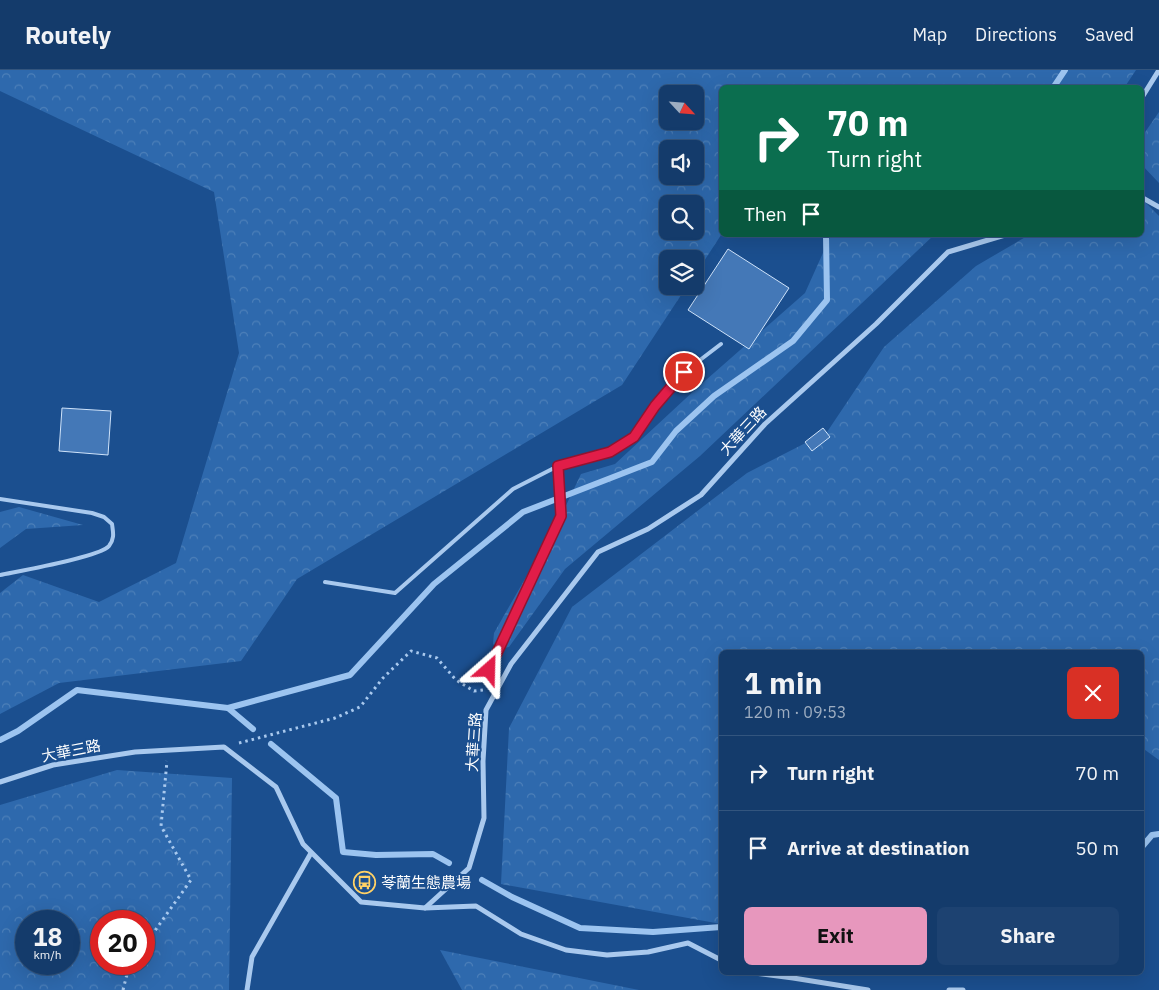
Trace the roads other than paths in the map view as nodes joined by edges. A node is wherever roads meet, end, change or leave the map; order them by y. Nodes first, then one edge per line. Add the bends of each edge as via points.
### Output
1 (1158, 70) edge
2 (1144, 94) edge
3 (1144, 199) edge
4 (1159, 207) edge
5 (998, 237) edge
6 (721, 344) dead end
7 (558, 466) junction
8 (0, 499) edge
9 (0, 576) edge
10 (325, 582) dead end
11 (498, 689) junction
12 (0, 782) edge
13 (311, 853) junction
14 (425, 908) junction
15 (719, 959) edge
16 (770, 975) edge
17 (247, 990) edge
18 (868, 990) edge
19 (949, 990) edge
20 (963, 990) edge

1 - 2 street
3 - 4 street
5 - 11 street, 大華三路 via 948,252 876,324 765,424 701,495 648,528 598,552 511,664
6 - 7 lane via 684,372 634,437 610,452
7 - 10 lane via 513,489 395,593
7 - 11 lane via 561,516 489,670
8 - 9 lane via 92,512 112,524 114,536 108,547 92,555
11 - 14 street, 大華三路 via 486,710 484,818 469,868
12 - 13 street, 大華三路 via 53,765 135,752 224,747 276,787 303,844
13 - 14 street via 361,902
13 - 17 street via 252,957
14 - 15 street via 476,906 521,934 566,950 607,955 648,952 688,943
16 - 18 street
19 - 20 street

